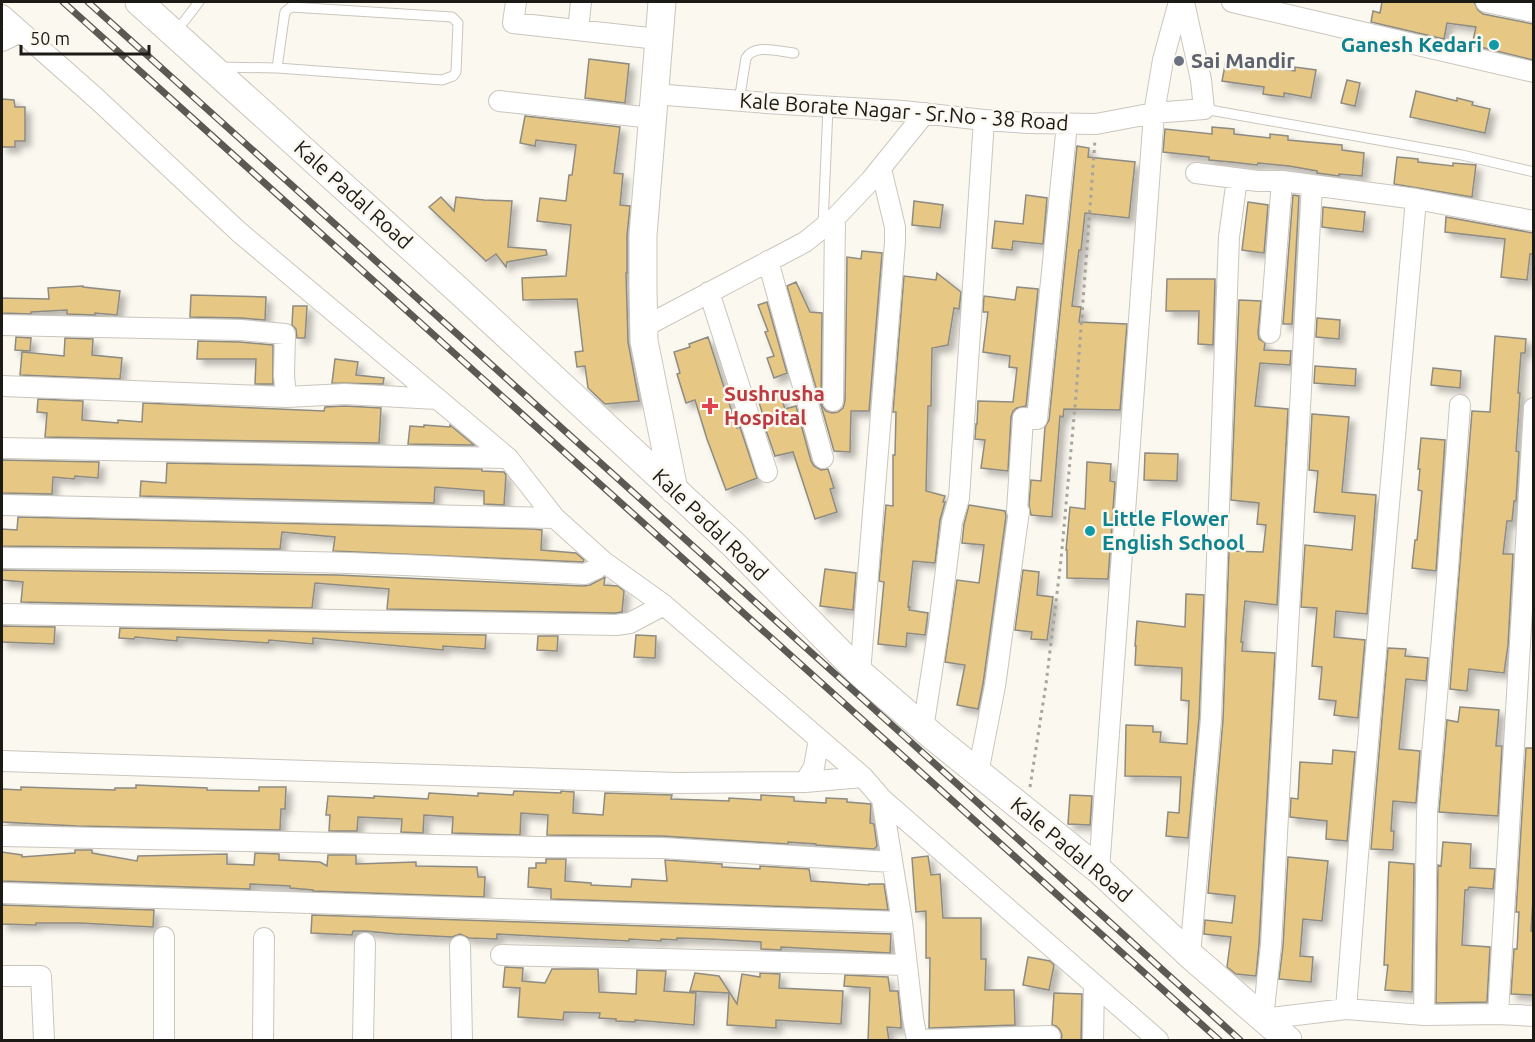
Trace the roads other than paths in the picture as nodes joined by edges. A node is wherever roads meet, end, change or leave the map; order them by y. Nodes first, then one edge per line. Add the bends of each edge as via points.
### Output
1 (139, 2) edge
2 (199, 2) edge
3 (516, 2) edge
4 (581, 2) edge
5 (662, 2) edge
6 (1179, 2) edge
7 (1184, 2) edge
8 (1232, 2) edge
9 (1486, 2) edge
10 (1533, 12) edge
11 (2, 15) edge
12 (578, 30) junction
13 (21, 32) junction
14 (175, 34) junction
15 (658, 39) junction
16 (2, 41) edge
17 (794, 53) dead end
18 (212, 67) junction
19 (277, 68) junction
20 (1533, 72) edge
21 (499, 101) dead end
22 (739, 101) junction
23 (653, 106) junction
24 (828, 107) junction
25 (1204, 109) junction
26 (925, 113) junction
27 (1154, 113) junction
28 (984, 120) junction
29 (1067, 124) junction
30 (881, 168) junction
31 (1533, 172) edge
32 (1196, 173) dead end
33 (1237, 179) junction
34 (1282, 181) junction
35 (1312, 185) junction
36 (1416, 199) junction
37 (1533, 221) edge
38 (829, 223) junction
39 (768, 261) junction
40 (709, 292) junction
41 (2, 325) edge
42 (644, 327) junction
43 (1270, 333) dead end
44 (2, 386) edge
45 (286, 397) junction
46 (437, 399) junction
47 (833, 401) dead end
48 (1460, 405) dead end
49 (1533, 408) edge
50 (2, 448) edge
51 (508, 458) junction
52 (823, 458) dead end
53 (767, 472) dead end
54 (675, 490) junction
55 (2, 505) edge
56 (555, 518) junction
57 (2, 558) edge
58 (604, 562) junction
59 (664, 605) junction
60 (2, 614) edge
61 (860, 673) junction
62 (923, 729) junction
63 (819, 739) junction
64 (2, 761) edge
65 (978, 773) junction
66 (863, 777) junction
67 (805, 782) junction
68 (882, 799) junction
69 (2, 836) edge
70 (892, 862) junction
71 (1099, 870) junction
72 (2, 893) edge
73 (902, 922) junction
74 (164, 937) dead end
75 (264, 938) dead end
76 (365, 943) dead end
77 (460, 946) dead end
78 (501, 955) dead end
79 (1190, 955) junction
80 (907, 965) junction
81 (2, 976) edge
82 (1094, 984) junction
83 (1346, 1009) junction
84 (1498, 1014) junction
85 (1424, 1015) junction
86 (1533, 1016) edge
87 (1263, 1019) junction
88 (1050, 1036) dead end
89 (917, 1040) edge
90 (44, 1041) edge
91 (164, 1041) edge
92 (263, 1041) edge
93 (363, 1041) edge
94 (462, 1041) edge
95 (1093, 1041) edge
96 (1158, 1041) edge
97 (1288, 1041) edge

1 - 14 street, Kale Padal Road
2 - 14 lane
3 - 12 street via 513,23
4 - 12 street
5 - 15 street
6 - 27 street
7 - 25 street
8 - 20 street
9 - 10 street
11 - 13 street
12 - 15 street
13 - 16 street
13 - 46 street via 239,232
14 - 18 street, Kale Padal Road
15 - 23 street
17 - 22 lane via 758,49 749,53
18 - 19 lane
18 - 54 street, Kale Padal Road
19 - 19 lane via 442,80 456,72 458,23 452,17 291,7 285,12
21 - 23 street, Kale Borate Nagar - Sr.No - 38 Road
22 - 23 street, Kale Borate Nagar - Sr.No - 38 Road
22 - 24 street, Kale Borate Nagar - Sr.No - 38 Road
23 - 42 street via 643,235
24 - 26 street, Kale Borate Nagar - Sr.No - 38 Road
24 - 38 lane
25 - 27 street, Kale Borate Nagar - Sr.No - 38 Road
25 - 31 lane via 1462,155
26 - 28 street, Kale Borate Nagar - Sr.No - 38 Road
26 - 30 street
27 - 29 street, Kale Borate Nagar - Sr.No - 38 Road via 1096,124
27 - 71 street
28 - 29 street, Kale Borate Nagar - Sr.No - 38 Road
28 - 62 street via 959,498 952,522
29 - 65 street via 1037,418 1023,418 1019,511 995,686
30 - 38 street
30 - 61 street via 896,242
32 - 33 street
33 - 34 street
33 - 79 street via 1229,237 1211,719
34 - 35 street
34 - 43 street
35 - 36 street
35 - 87 street via 1272,933
36 - 37 street
36 - 83 street
38 - 39 street
38 - 47 street
39 - 40 street
39 - 52 street
40 - 42 street
40 - 53 street
41 - 45 street via 285,334
42 - 54 street
44 - 45 street
45 - 46 street via 345,394
46 - 51 street
48 - 85 street via 1427,812
49 - 84 street
50 - 51 street
51 - 56 street
54 - 61 street, Kale Padal Road
55 - 56 street
56 - 58 street
57 - 58 street via 340,563 585,574
58 - 59 street
59 - 60 street via 630,623 616,625
59 - 63 street
61 - 62 street, Kale Padal Road
62 - 65 street, Kale Padal Road
63 - 66 street
63 - 67 street via 814,767
64 - 67 street via 677,783
65 - 71 street, Kale Padal Road
66 - 67 street
66 - 68 street
68 - 70 street
68 - 82 street
69 - 70 street via 662,848
70 - 73 street
71 - 79 street, Kale Padal Road
72 - 73 street
73 - 80 street
74 - 91 street
75 - 92 street
76 - 93 street
77 - 94 street
78 - 80 street
79 - 87 street, Kale Padal Road
80 - 89 street
81 - 90 street via 41,976
82 - 95 street
82 - 96 street
83 - 85 street
83 - 87 street
84 - 85 street
84 - 86 street
87 - 97 street, Kale Padal Road
88 - 89 street

